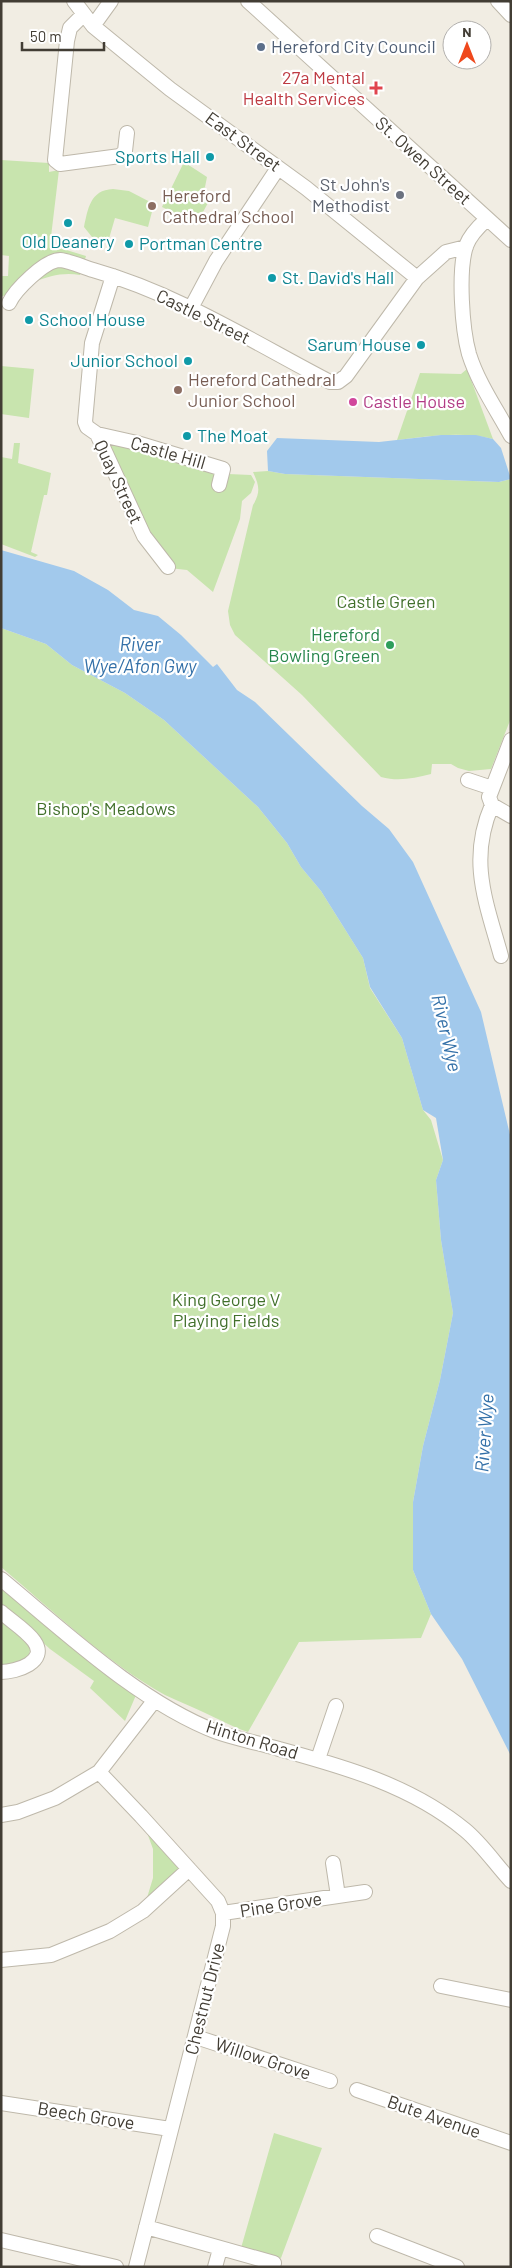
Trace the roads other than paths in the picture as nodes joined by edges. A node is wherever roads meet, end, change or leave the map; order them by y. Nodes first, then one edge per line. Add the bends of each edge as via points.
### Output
1 (74, 1) edge
2 (111, 1) edge
3 (248, 1) edge
4 (498, 1) edge
5 (83, 15) junction
6 (511, 15) edge
7 (93, 26) junction
8 (127, 133) dead end
9 (278, 168) junction
10 (487, 219) junction
11 (511, 240) edge
12 (466, 247) junction
13 (113, 276) junction
14 (417, 278) junction
15 (9, 303) dead end
16 (191, 308) junction
17 (97, 434) junction
18 (511, 436) edge
19 (219, 485) dead end
20 (168, 567) dead end
21 (511, 740) edge
22 (468, 780) dead end
23 (492, 788) junction
24 (492, 805) junction
25 (511, 816) edge
26 (501, 956) dead end
27 (1, 1579) edge
28 (1, 1612) edge
29 (1, 1672) edge
30 (154, 1701) junction
31 (336, 1706) dead end
32 (318, 1759) junction
33 (99, 1772) junction
34 (1, 1815) edge
35 (334, 1863) dead end
36 (190, 1869) junction
37 (511, 1881) edge
38 (365, 1892) dead end
39 (338, 1896) junction
40 (223, 1913) junction
41 (1, 1960) edge
42 (441, 1986) dead end
43 (511, 2000) edge
44 (196, 2037) junction
45 (330, 2081) dead end
46 (357, 2090) dead end
47 (1, 2103) edge
48 (170, 2128) junction
49 (511, 2143) edge
50 (146, 2227) junction
51 (377, 2236) dead end
52 (1, 2240) edge
53 (220, 2249) junction
54 (274, 2263) dead end
55 (116, 2267) edge
56 (136, 2267) edge
57 (215, 2267) edge
58 (456, 2267) edge

1 - 5 street, East Street
2 - 7 street
3 - 10 street, St. Owen Street
4 - 6 street
5 - 7 street, East Street
5 - 8 street via 70,28 67,41 54,160 56,163 120,156
7 - 9 street, East Street via 170,89
9 - 14 street, East Street
9 - 16 street via 216,261
10 - 11 street, St. Owen Street
10 - 12 street via 477,227
12 - 14 street via 446,252
12 - 18 street via 462,302 465,337 475,370
13 - 15 street, Castle Street via 60,260 44,266
13 - 16 street, Castle Street
13 - 17 street, Quay Street via 92,343 84,415 87,427
14 - 16 street, Castle Street via 346,376 338,382 330,382
17 - 19 street, Castle Hill via 223,469
17 - 20 street, Quay Street via 144,536
21 - 23 street
22 - 23 street
23 - 24 street via 489,797
24 - 25 street
24 - 26 street via 483,826 480,866 482,887
27 - 30 street, Hinton Road
28 - 29 street via 35,1642 37,1650 29,1665 20,1670
30 - 32 street, Hinton Road via 217,1732
30 - 33 street
31 - 32 street
32 - 37 street, Hinton Road via 422,1800 467,1831
33 - 34 street via 55,1798
33 - 36 street
35 - 39 street, Pine Grove
36 - 40 street via 218,1901
36 - 41 street via 143,1911 110,1931 51,1955
38 - 39 street, Pine Grove
39 - 40 street, Pine Grove
40 - 44 street, Chestnut Drive
42 - 43 street
44 - 45 street, Willow Grove
44 - 48 street, Chestnut Drive
46 - 49 street, Bute Avenue
47 - 48 street, Beech Grove
48 - 50 street, Chestnut Drive
50 - 53 street
50 - 56 street, Chestnut Drive
51 - 58 street
52 - 55 street
53 - 54 street
53 - 57 street

